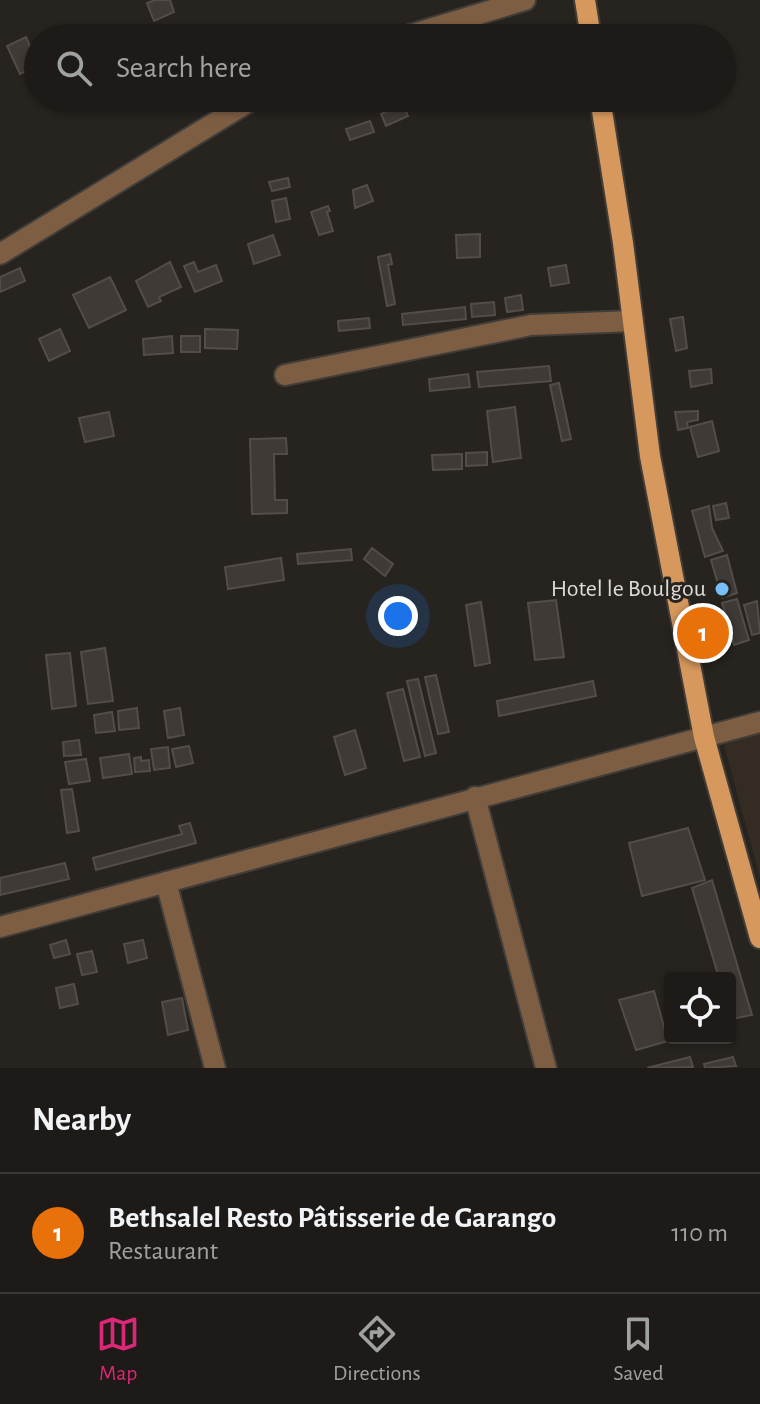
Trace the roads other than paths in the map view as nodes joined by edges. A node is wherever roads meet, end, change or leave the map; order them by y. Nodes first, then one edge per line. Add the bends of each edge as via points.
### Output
1 (525, 0) edge
2 (585, 0) edge
3 (446, 24) edge
4 (589, 24) edge
5 (232, 112) edge
6 (602, 112) edge
7 (0, 254) edge
8 (633, 321) junction
9 (285, 375) dead end
10 (760, 722) edge
11 (704, 737) junction
12 (475, 797) junction
13 (166, 882) junction
14 (0, 927) edge
15 (760, 938) edge
16 (215, 1068) edge
17 (546, 1068) edge

1 - 3 street
2 - 4 main road
5 - 7 street
6 - 8 main road
8 - 9 street via 531,325
8 - 11 main road via 650,456
10 - 11 street
11 - 12 street
11 - 15 main road
12 - 13 street
12 - 17 street
13 - 14 street
13 - 16 street

